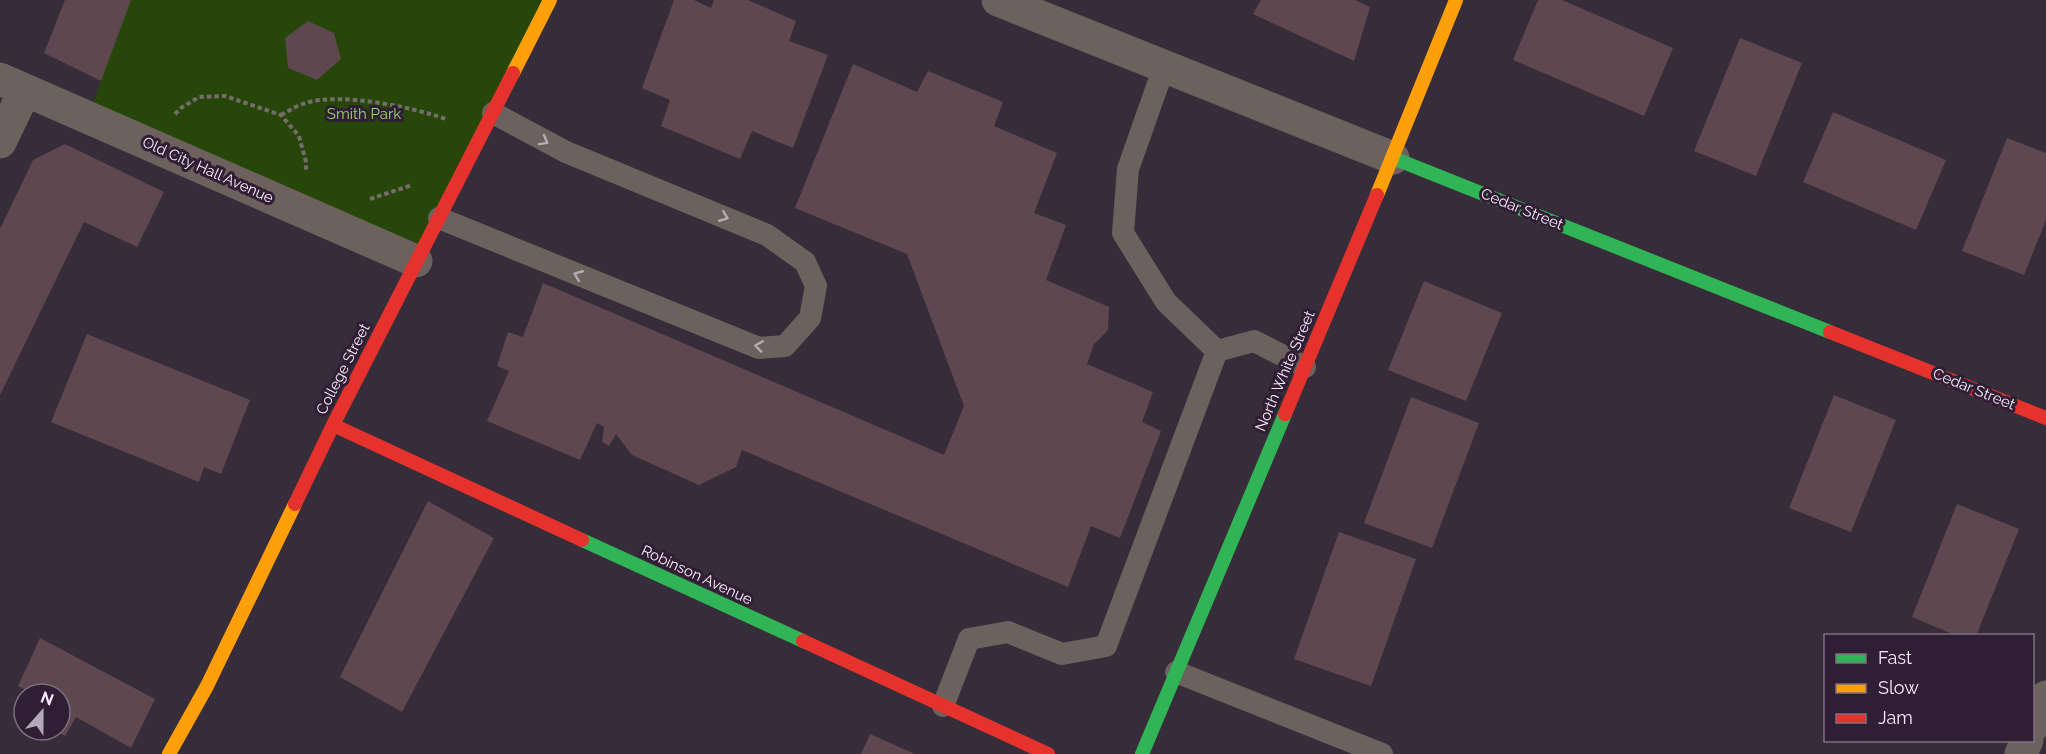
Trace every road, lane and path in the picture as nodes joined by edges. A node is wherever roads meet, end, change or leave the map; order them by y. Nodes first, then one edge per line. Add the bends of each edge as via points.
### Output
1 (550, 0) edge
2 (998, 0) edge
3 (1456, 0) edge
4 (1047, 9) edge
5 (1164, 67) junction
6 (12, 84) edge
7 (281, 115) junction
8 (488, 122) junction
9 (0, 142) edge
10 (150, 144) junction
11 (1393, 158) junction
12 (464, 168) junction
13 (309, 214) junction
14 (439, 218) junction
15 (416, 261) junction
16 (1217, 351) junction
17 (1305, 367) junction
18 (2046, 418) edge
19 (333, 425) junction
20 (1176, 672) junction
21 (2046, 697) edge
22 (942, 706) junction
23 (2034, 723) edge
24 (169, 754) edge
25 (1048, 754) edge
26 (1142, 754) edge
27 (1382, 754) edge

1 - 8 street, College Street
2 - 4 street, Cedar Street
3 - 11 street, North White Street
4 - 5 street, Cedar Street
5 - 11 street, Cedar Street
5 - 16 lane via 1128,169 1123,233 1166,302
6 - 9 street
6 - 10 street, Old City Hall Avenue
7 - 8 path via 306,103 360,101
7 - 10 path via 225,96 199,97 181,108
7 - 13 path via 299,135 306,162
8 - 12 street, College Street
8 -> 14 lane via 767,235 805,262 816,286 810,318 785,346 759,348
10 - 13 street, Old City Hall Avenue
11 - 17 street, North White Street
11 - 18 street, Cedar Street
12 - 13 path
12 - 14 street, College Street
13 - 15 street, Old City Hall Avenue
14 - 15 street, College Street
15 - 19 street, College Street
16 - 17 lane via 1254,341
16 - 22 lane via 1106,646 1062,654 1008,632 969,639
17 - 20 street, North White Street
19 - 22 street, Robinson Avenue
19 - 24 street, College Street via 207,686
20 - 26 street, North White Street
20 - 27 lane
21 - 23 street
22 - 25 street, Robinson Avenue

